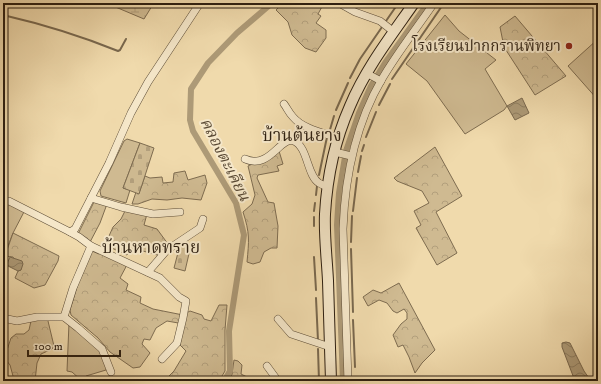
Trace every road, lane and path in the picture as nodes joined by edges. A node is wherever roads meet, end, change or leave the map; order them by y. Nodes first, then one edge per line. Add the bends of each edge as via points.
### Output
1 (200, 3) edge
2 (339, 3) edge
3 (414, 3) edge
4 (434, 3) edge
5 (394, 32) junction
6 (369, 74) junction
7 (380, 80) junction
8 (284, 104) dead end
9 (338, 138) junction
10 (344, 154) junction
11 (245, 159) dead end
12 (328, 187) junction
13 (91, 198) junction
14 (3, 202) edge
15 (180, 212) dead end
16 (203, 219) dead end
17 (70, 232) junction
18 (91, 246) junction
19 (148, 272) junction
20 (64, 317) junction
21 (3, 318) edge
22 (278, 319) dead end
23 (330, 347) junction
24 (162, 359) dead end
25 (268, 366) dead end
26 (111, 372) dead end
27 (278, 381) edge
28 (331, 381) edge
29 (348, 381) edge

1 - 13 street via 148,82
2 - 5 street via 380,21
3 - 5 main road
4 - 7 street
5 - 6 main road
6 - 7 street
6 - 9 main road via 350,106
7 - 10 street via 357,135
8 - 9 street via 291,115 304,126
9 - 10 main road
10 - 12 main road
10 - 29 street via 343,229
11 - 12 street via 252,162 261,161 288,141 293,141 305,155 318,183
12 - 23 main road via 325,217
13 - 15 street via 153,214
13 - 17 street via 75,230
14 - 17 street via 9,201
16 - 19 street via 200,228 168,250
17 - 18 street
18 - 19 street
18 - 20 street
19 - 24 street via 160,278 179,297 186,300 177,344
20 - 21 street via 37,317 16,321
20 - 26 street via 102,349
22 - 23 street via 291,334
23 - 28 main road
25 - 27 street

